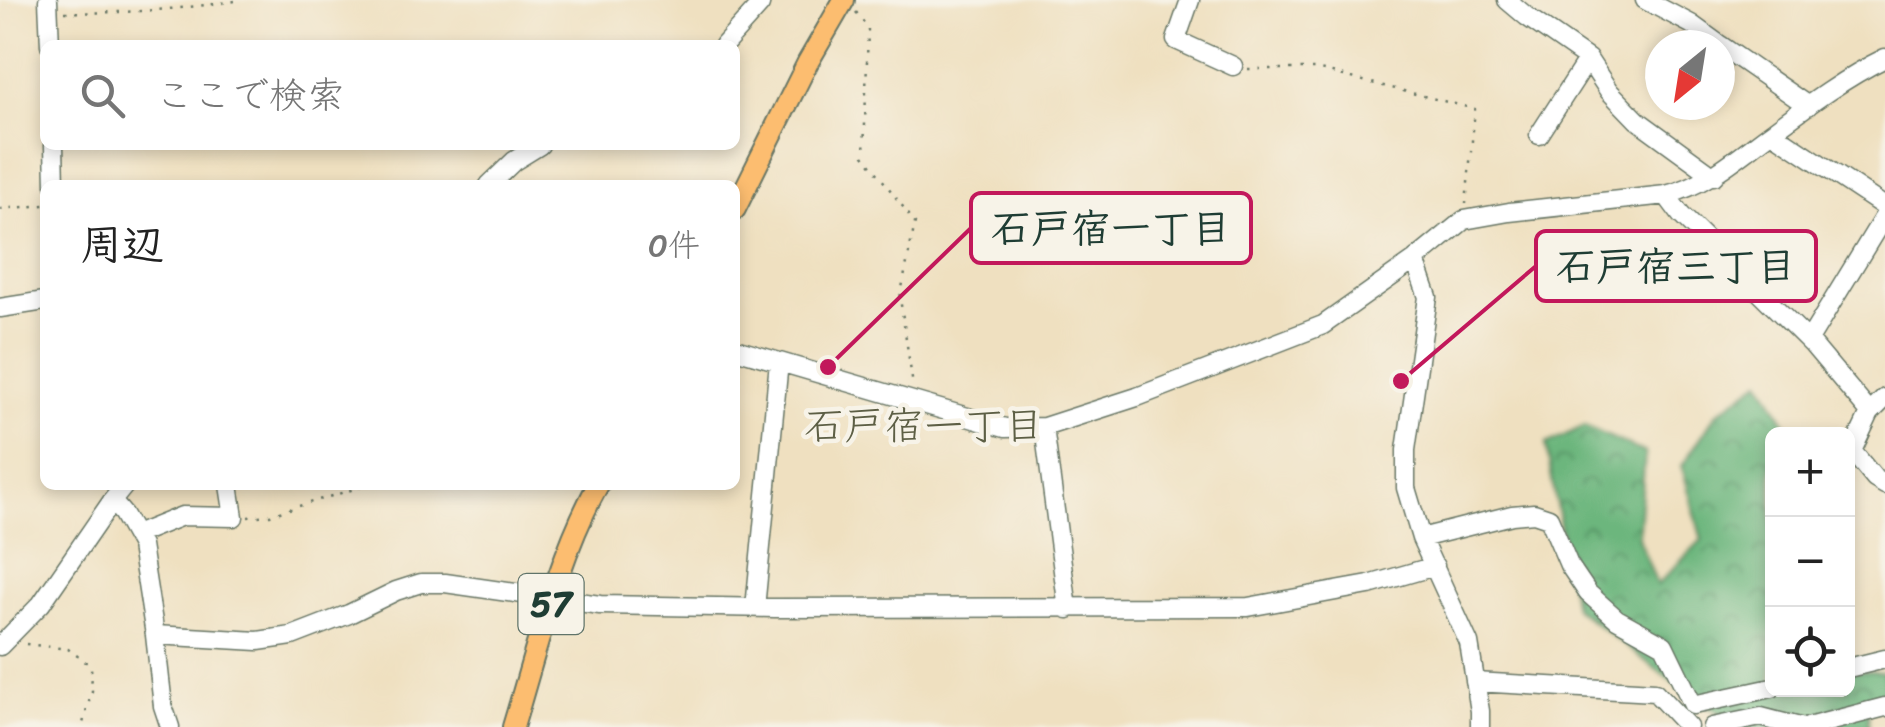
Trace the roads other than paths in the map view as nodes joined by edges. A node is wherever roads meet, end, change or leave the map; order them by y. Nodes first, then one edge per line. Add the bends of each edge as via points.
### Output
1 (761, 0) edge
2 (1190, 0) edge
3 (1507, 0) edge
4 (1645, 0) edge
5 (842, 2) edge
6 (49, 6) edge
7 (1699, 30) edge
8 (50, 40) edge
9 (728, 40) edge
10 (1735, 55) edge
11 (1588, 58) junction
12 (1885, 58) edge
13 (1232, 66) road end
14 (1808, 106) junction
15 (1772, 132) junction
16 (1540, 135) dead end
17 (54, 150) edge
18 (532, 150) edge
19 (1714, 176) junction
20 (56, 180) edge
21 (494, 180) edge
22 (1666, 195) junction
23 (740, 198) edge
24 (1885, 207) edge
25 (1885, 214) edge
26 (1415, 260) junction
27 (40, 303) edge
28 (0, 308) edge
29 (1808, 340) junction
30 (740, 350) edge
31 (780, 362) junction
32 (1885, 398) edge
33 (1870, 414) junction
34 (1044, 427) junction
35 (1885, 485) edge
36 (120, 490) edge
37 (230, 490) edge
38 (595, 490) edge
39 (135, 534) junction
40 (1421, 538) junction
41 (1435, 566) junction
42 (554, 597) junction
43 (756, 608) junction
44 (1068, 609) junction
45 (155, 635) junction
46 (0, 646) edge
47 (1885, 659) edge
48 (1855, 666) edge
49 (1476, 682) junction
50 (1765, 689) edge
51 (1885, 707) edge
52 (170, 727) edge
53 (512, 727) edge
54 (1480, 727) edge
55 (1688, 727) edge
56 (1712, 727) edge
57 (1800, 727) edge
58 (1808, 727) edge

1 - 9 street
2 - 13 street via 1176,40
3 - 11 street
4 - 7 street
5 - 23 main road
6 - 8 street
10 - 14 street
11 - 16 street
11 - 19 street via 1638,120
12 - 14 street
14 - 15 street
15 - 19 street
15 - 24 street
17 - 20 street
18 - 21 street
19 - 22 street
22 - 26 street via 1464,220
22 - 29 street
25 - 29 street
26 - 34 street via 1324,325
26 - 40 street via 1428,297 1406,488
27 - 28 street
29 - 33 street
30 - 31 street
31 - 34 street via 1006,428
31 - 43 street
32 - 33 street
33 - 35 street via 1852,451
34 - 44 street
36 - 39 street
36 - 46 street via 41,604
37 - 39 street via 234,517 182,516
38 - 42 main road, 57
39 - 45 street
40 - 41 street
40 - 50 street via 1512,515 1549,518 1588,593 1617,619 1664,645 1692,705
41 - 44 street via 1248,607
41 - 49 street via 1469,643
42 - 43 street via 600,605
42 - 45 street via 421,584 292,636 258,641
42 - 53 main road, 57
43 - 44 street
45 - 52 street
47 - 48 street
49 - 54 street
49 - 55 street via 1655,692
51 - 58 street
56 - 57 street via 1761,717

